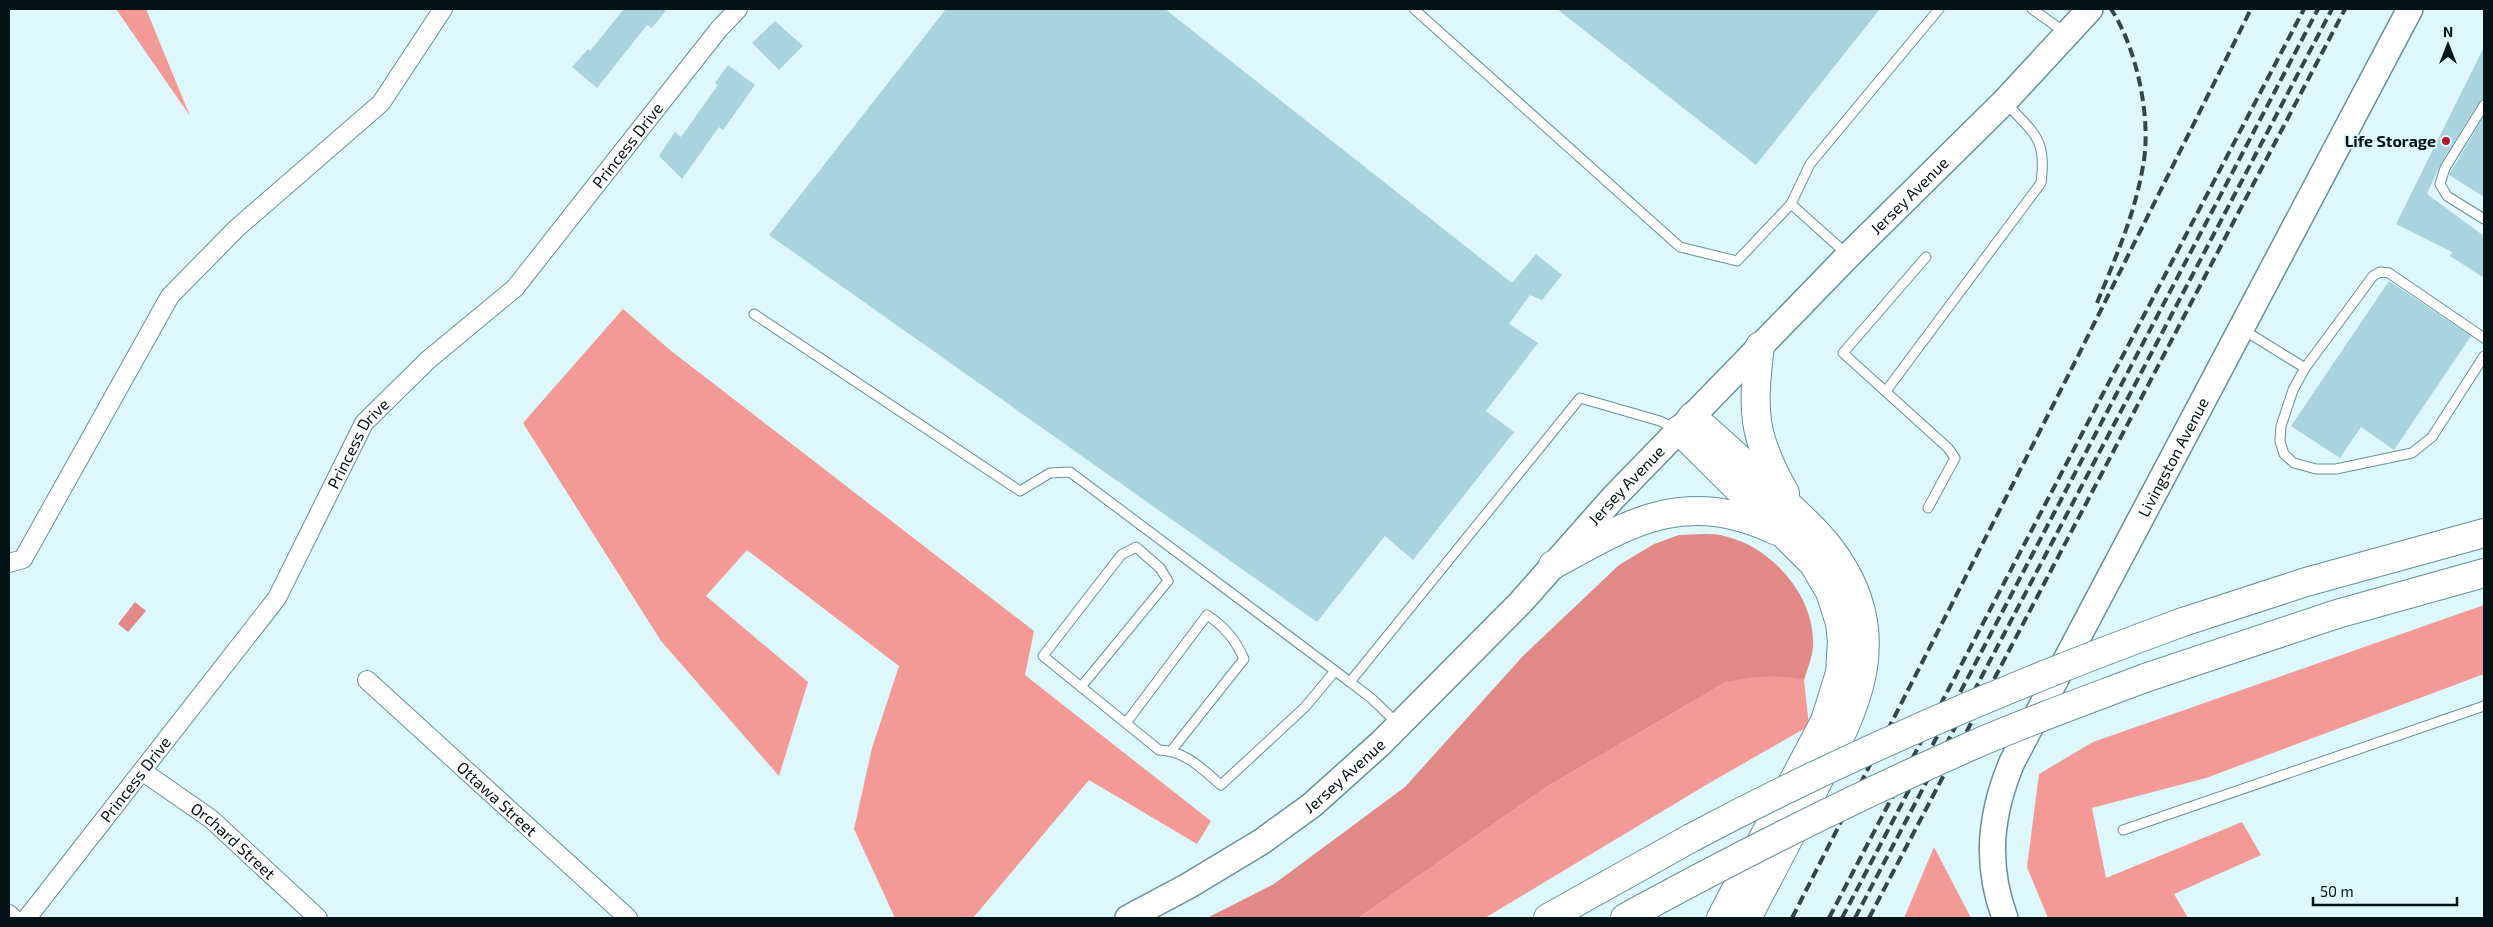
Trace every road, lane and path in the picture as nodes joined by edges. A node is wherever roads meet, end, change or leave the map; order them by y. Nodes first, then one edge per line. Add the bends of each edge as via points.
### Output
1 (443, 9) edge
2 (738, 9) edge
3 (1414, 9) edge
4 (1939, 9) edge
5 (2032, 9) edge
6 (2090, 9) edge
7 (2410, 9) edge
8 (2068, 34) junction
9 (2005, 101) junction
10 (2484, 105) edge
11 (1791, 204) junction
12 (2484, 219) edge
13 (1848, 256) junction
14 (1926, 257) dead end
15 (754, 314) dead end
16 (2241, 328) junction
17 (2484, 338) edge
18 (1760, 346) junction
19 (2484, 356) edge
20 (2306, 368) junction
21 (1886, 391) junction
22 (1686, 424) junction
23 (1928, 508) dead end
24 (1792, 524) junction
25 (2484, 533) edge
26 (9, 563) edge
27 (1553, 565) junction
28 (2484, 573) edge
29 (1335, 671) junction
30 (367, 680) dead end
31 (1350, 682) junction
32 (1081, 686) junction
33 (2484, 706) edge
34 (1126, 723) junction
35 (1399, 725) junction
36 (1171, 750) junction
37 (142, 771) junction
38 (2123, 830) dead end
39 (1635, 913) edge
40 (9, 914) edge
41 (13, 918) edge
42 (27, 918) edge
43 (318, 918) edge
44 (628, 918) edge
45 (1128, 918) edge
46 (1548, 918) edge
47 (1721, 918) edge
48 (1748, 918) edge
49 (2005, 918) edge

1 - 26 street via 381,103 237,228 170,296 23,559
2 - 37 street, Princess Drive via 718,29 515,288 428,360 364,423 277,598
3 - 11 lane via 1680,247 1737,261
4 - 11 lane via 1810,164
5 - 8 lane
6 - 8 main road, Jersey Avenue
7 - 16 main road, Livingston Avenue
8 - 9 main road, Jersey Avenue
9 - 13 main road, Jersey Avenue
9 - 21 lane via 2039,139 2044,162 2041,183
10 - 12 lane via 2446,168 2440,184 2447,196
11 - 13 lane
13 - 18 main road, Jersey Avenue
14 - 21 lane via 1843,353
15 - 29 lane via 1020,491 1050,473 1070,472
16 - 20 lane
16 - 49 main road, Livingston Avenue via 2003,783 1994,817 1992,857 1998,898
17 - 20 lane via 2389,273 2380,272 2373,276
18 - 22 main road, Jersey Avenue
18 - 24 highway via 1755,392 1756,426
19 - 20 lane via 2432,437 2412,453 2336,469 2316,469 2294,463 2284,454 2280,441 2281,426
21 - 23 lane via 1955,458
22 - 24 highway
22 - 27 main road, Jersey Avenue
22 - 31 lane via 1660,421 1580,398
24 - 27 highway via 1755,522 1712,511 1680,511 1622,528
24 - 47 highway via 1823,576 1833,600 1842,641 1840,673 1825,721
24 - 48 highway via 1835,556 1852,586 1864,636 1863,670 1849,721
25 - 46 highway, bridge via 2306,582 2183,622 1993,694 1862,752 1691,838
27 - 35 main road, Jersey Avenue
28 - 39 highway, bridge via 2337,614 2145,678 1974,745 1783,834
29 - 31 lane
29 - 36 lane via 1305,707 1221,785 1191,759
30 - 44 street, Ottawa Street
31 - 35 lane
32 - 32 lane via 1043,656 1120,555 1136,547 1160,568 1168,581
32 - 34 lane
33 - 38 lane
34 - 36 lane via 1159,750
34 - 36 lane via 1207,615 1224,626 1237,642 1244,659
35 - 45 main road, Jersey Avenue via 1339,782 1286,824 1212,872
37 - 42 street, Princess Drive
37 - 43 street, Orchard Street via 211,819
40 - 41 street

